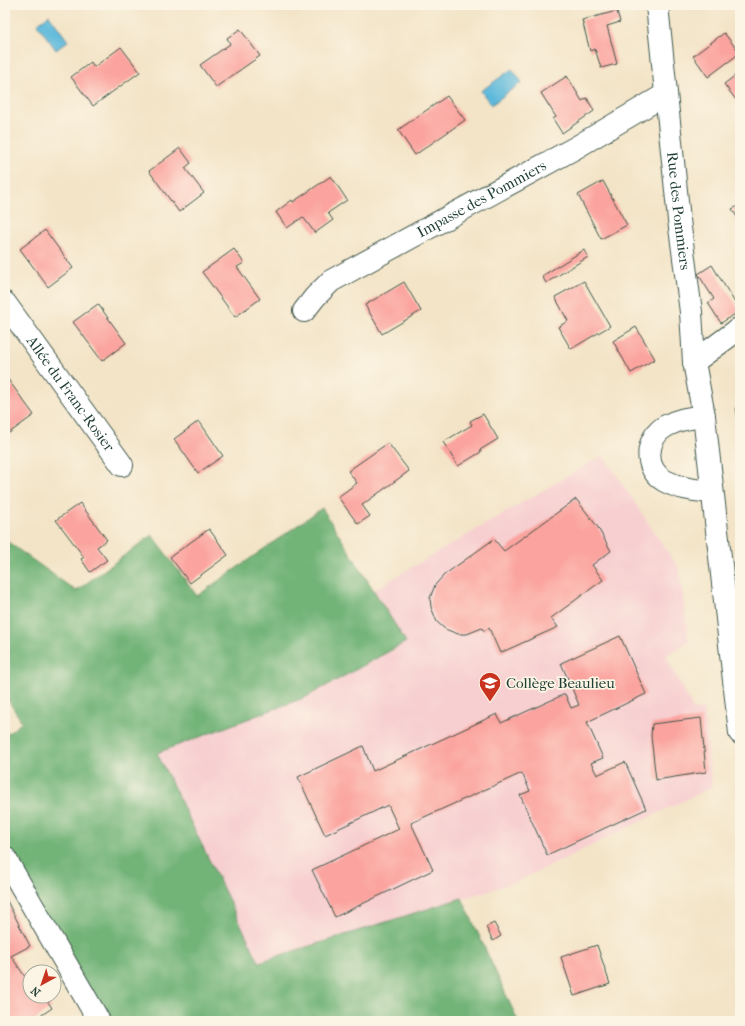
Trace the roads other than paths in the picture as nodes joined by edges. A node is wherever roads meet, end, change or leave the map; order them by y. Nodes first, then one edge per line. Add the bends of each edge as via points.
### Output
1 (657, 5) edge
2 (666, 94) junction
3 (5, 303) edge
4 (304, 311) dead end
5 (740, 328) edge
6 (694, 362) junction
7 (704, 416) junction
8 (122, 465) dead end
9 (712, 492) junction
10 (740, 733) edge
11 (5, 858) edge
12 (99, 1021) edge

1 - 2 street, Rue des Pommiers
2 - 4 street, Impasse des Pommiers via 575,148 331,281 318,292
2 - 6 street, Rue des Pommiers via 691,312
3 - 8 street, Allée du Franc-Rosier
5 - 6 street
6 - 7 street, Rue des Pommiers
7 - 9 street, Rue des Pommiers
7 - 9 street via 678,420 664,427 654,436 648,459 664,481 682,489
9 - 10 street, Rue des Pommiers
11 - 12 street

